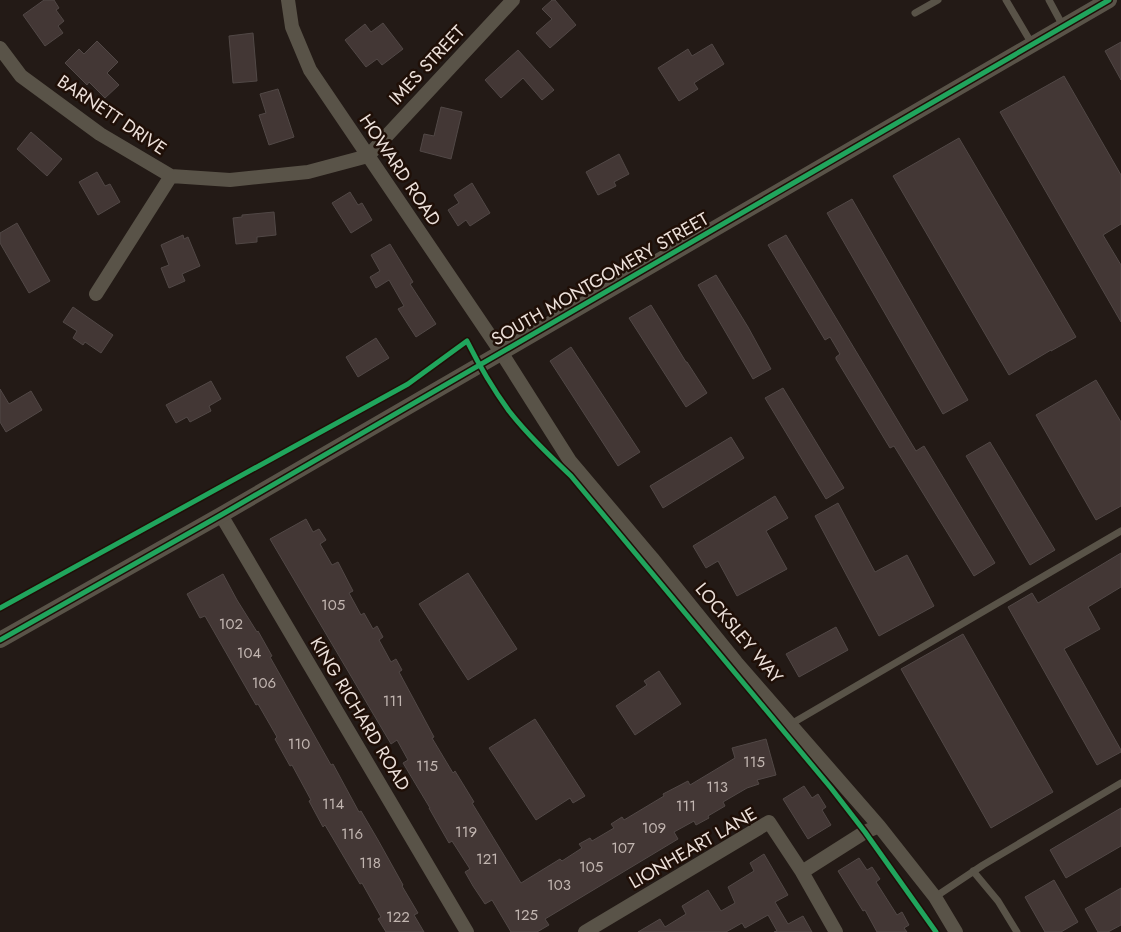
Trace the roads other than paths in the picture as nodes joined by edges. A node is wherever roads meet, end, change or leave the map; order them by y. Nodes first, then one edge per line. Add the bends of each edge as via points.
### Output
1 (288, 0) edge
2 (513, 0) edge
3 (938, 0) edge
4 (1006, 0) edge
5 (1049, 0) edge
6 (1109, 0) edge
7 (915, 14) dead end
8 (1064, 26) junction
9 (1032, 44) junction
10 (0, 48) edge
11 (368, 156) junction
12 (171, 176) junction
13 (96, 294) dead end
14 (501, 352) junction
15 (221, 515) junction
16 (1121, 531) edge
17 (0, 640) edge
18 (791, 724) junction
19 (1121, 783) edge
20 (879, 826) junction
21 (973, 871) junction
22 (802, 872) junction
23 (935, 897) junction
24 (467, 932) edge
25 (585, 932) edge
26 (836, 932) edge
27 (956, 932) edge
28 (1017, 932) edge

1 - 11 street, HOWARD ROAD via 292,27 310,70
2 - 11 street, IMES STREET
3 - 7 lane
4 - 9 lane
5 - 8 lane
6 - 8 street, SOUTH MONTGOMERY STREET
8 - 9 street, SOUTH MONTGOMERY STREET
9 - 14 street, SOUTH MONTGOMERY STREET
10 - 12 street, BARNETT DRIVE via 21,76 100,134
11 - 12 street, BARNETT DRIVE via 308,172 230,180
11 - 14 street, HOWARD ROAD
12 - 13 street
14 - 15 street, SOUTH MONTGOMERY STREET
14 - 18 street, LOCKSLEY WAY via 570,461
15 - 17 street, SOUTH MONTGOMERY STREET
15 - 24 street, KING RICHARD ROAD
16 - 18 lane
18 - 20 street, LOCKSLEY WAY
19 - 21 lane
20 - 22 street
20 - 23 street, LOCKSLEY WAY
21 - 23 lane
21 - 28 lane via 998,901
22 - 25 street, LIONHEART LANE via 770,822
22 - 26 street
23 - 27 street, LOCKSLEY WAY

